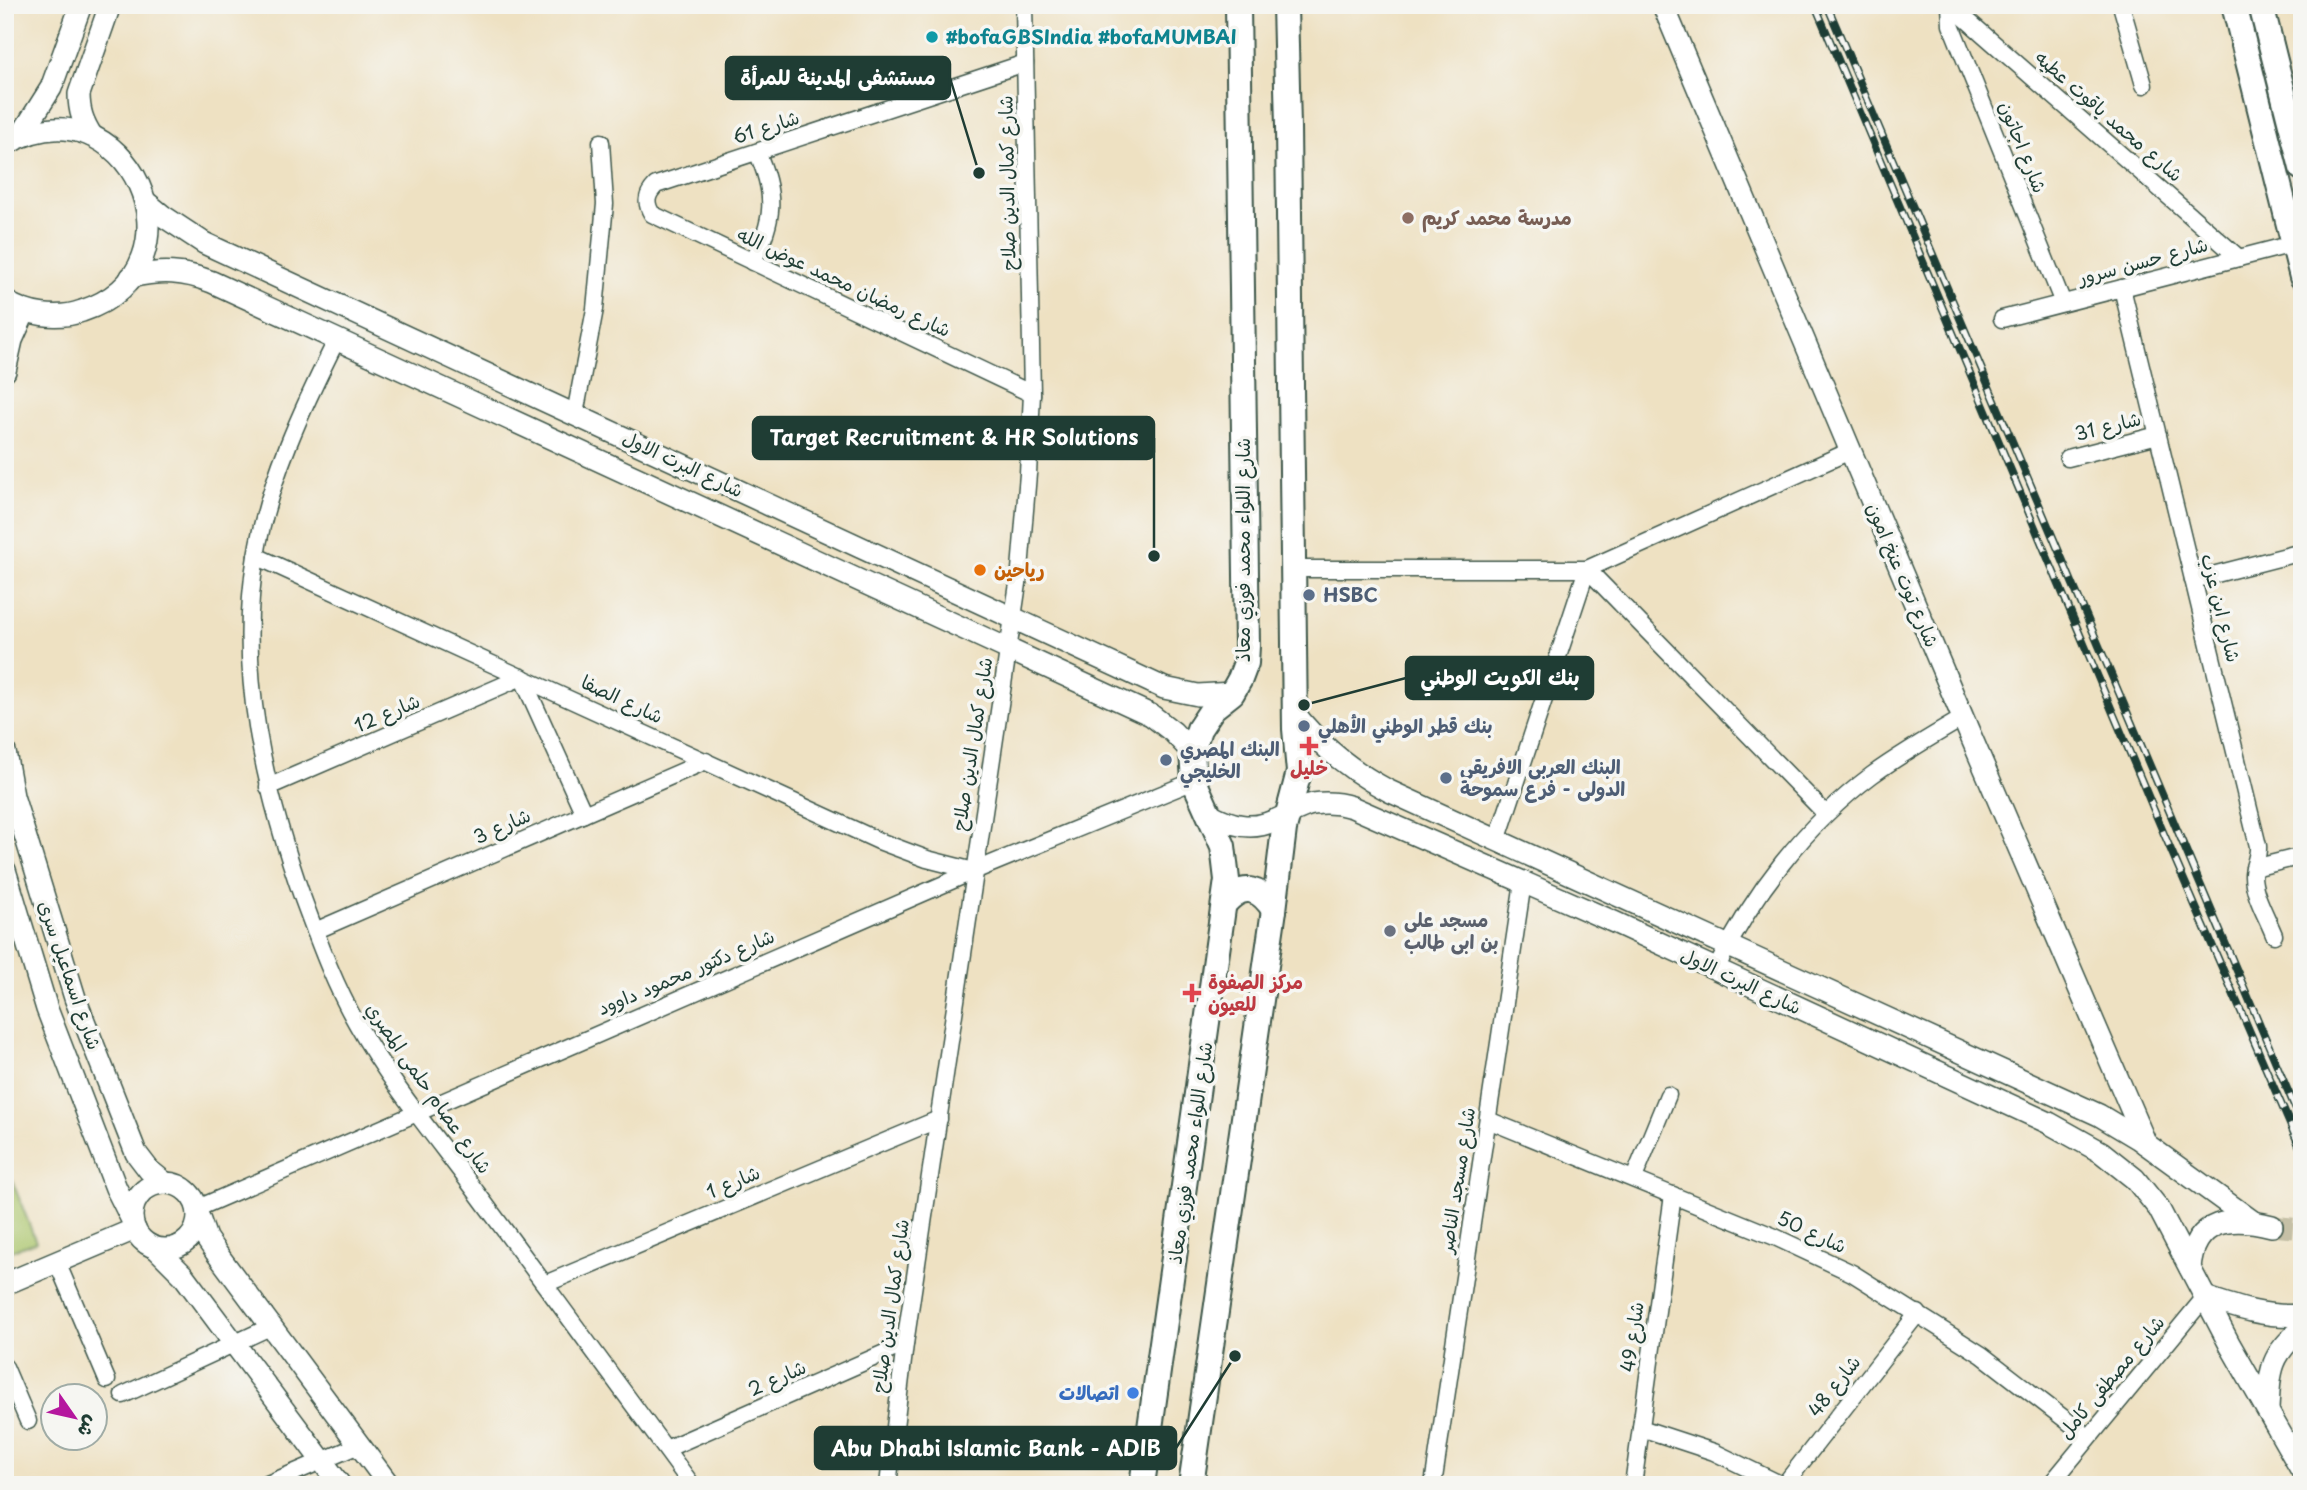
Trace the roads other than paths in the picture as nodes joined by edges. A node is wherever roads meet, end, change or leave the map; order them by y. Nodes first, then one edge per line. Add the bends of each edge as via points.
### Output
1 (81, 5) edge
2 (110, 5) edge
3 (1024, 5) edge
4 (1238, 5) edge
5 (1285, 5) edge
6 (1663, 5) edge
7 (1950, 5) edge
8 (2121, 5) edge
9 (2234, 5) edge
10 (2261, 5) edge
11 (1025, 63) junction
12 (2144, 85) dead end
13 (92, 136) junction
14 (12, 141) edge
15 (601, 142) dead end
16 (758, 152) junction
17 (2302, 168) edge
18 (647, 199) joint
19 (146, 202) junction
20 (2293, 244) junction
21 (2239, 258) junction
22 (752, 261) junction
23 (131, 277) junction
24 (2302, 277) edge
25 (2122, 288) junction
26 (5, 301) edge
27 (2063, 303) junction
28 (25, 311) junction
29 (2002, 319) dead end
30 (337, 339) junction
31 (5, 370) edge
32 (498, 379) junction
33 (1031, 394) junction
34 (485, 407) junction
35 (575, 414) junction
36 (2158, 435) junction
37 (1850, 451) junction
38 (2068, 458) dead end
39 (2302, 552) edge
40 (256, 556) junction
41 (1293, 569) junction
42 (1587, 569) junction
43 (2193, 580) junction
44 (982, 604) junction
45 (1013, 618) junction
46 (1040, 630) junction
47 (971, 632) junction
48 (1018, 654) junction
49 (522, 677) junction
50 (1231, 693) junction
51 (1295, 714) junction
52 (1963, 718) junction
53 (5, 752) edge
54 (1192, 752) junction
55 (706, 761) junction
56 (1194, 780) junction
57 (268, 787) junction
58 (9, 797) edge
59 (1287, 813) junction
60 (584, 814) junction
61 (1210, 814) junction
62 (1826, 814) junction
63 (1497, 841) junction
64 (2302, 856) edge
65 (2254, 868) junction
66 (5, 870) edge
67 (974, 871) junction
68 (1523, 882) junction
69 (1623, 898) junction
70 (1225, 903) junction
71 (1274, 910) junction
72 (1614, 922) junction
73 (315, 931) junction
74 (2274, 935) dead end
75 (1728, 945) junction
76 (1716, 969) junction
77 (75, 998) junction
78 (47, 1009) junction
79 (111, 1089) junction
80 (1668, 1095) dead end
81 (82, 1102) junction
82 (417, 1112) junction
83 (939, 1119) junction
84 (1488, 1120) junction
85 (2146, 1144) junction
86 (1634, 1178) junction
87 (165, 1183) junction
88 (1674, 1195) junction
89 (198, 1213) junction
90 (133, 1224) junction
91 (156, 1248) junction
92 (57, 1262) junction
93 (2190, 1268) junction
94 (5, 1284) edge
95 (545, 1284) junction
96 (2204, 1295) junction
97 (1918, 1313) junction
98 (2302, 1315) edge
99 (270, 1327) junction
100 (2302, 1329) edge
101 (234, 1343) junction
102 (905, 1345) junction
103 (5, 1367) edge
104 (107, 1380) dead end
105 (123, 1395) dead end
106 (2268, 1409) junction
107 (28, 1422) dead end
108 (1641, 1428) junction
109 (2088, 1437) junction
110 (359, 1445) junction
111 (666, 1449) junction
112 (322, 1461) junction
113 (2302, 1471) edge
114 (265, 1485) edge
115 (341, 1485) edge
116 (389, 1485) edge
117 (692, 1485) edge
118 (888, 1485) edge
119 (1142, 1485) edge
120 (1191, 1485) edge
121 (1433, 1485) edge
122 (1633, 1485) edge
123 (1783, 1485) edge
124 (2050, 1485) edge

1 - 14 main road via 51,89
2 - 13 main road via 79,94 82,117
3 - 11 street, شارع كمال الدين صلاح
4 - 50 main road, شارع اللواء محمد فوزي معاذ via 1247,646 1246,663
5 - 41 main road
6 - 37 main road, شارع توت عنخ امون
7 - 21 street, شارع محمد ياقوت عطيه
7 - 27 street, شارع اجاتون via 1951,25
8 - 12 street
9 - 20 main road
10 - 17 main road
11 - 16 street, شارع 61
11 - 33 street, شارع كمال الدين صلاح
13 - 14 main road via 56,129
13 - 19 main road via 117,152 135,174
15 - 35 street via 605,204 595,309
16 - 18 street, شارع 61 via 656,185
16 - 22 street via 767,173 770,219
18 - 22 street, شارع رمضان محمد عوض الله via 652,214
19 - 23 main road via 147,241
19 - 32 main road, شارع البرت الاول via 204,243
20 - 21 street, شارع حسن سرور
20 - 24 main road
21 - 25 street, شارع حسن سرور
22 - 33 street, شارع رمضان محمد عوض الله
23 - 28 main road via 95,307 48,316
23 - 30 main road, شارع البرت الاول via 172,271 193,275
25 - 27 street, شارع حسن سرور
25 - 36 street, شارع ابن عزب
26 - 28 main road
27 - 29 street, شارع حسن سرور
28 - 31 main road
30 - 34 main road, شارع البرت الاول
30 - 40 street, شارع عصام حلمى المصري via 290,443
32 - 34 main road
32 - 35 main road, شارع البرت الاول
33 - 45 street, شارع كمال الدين صلاح
34 - 47 main road, شارع البرت الاول
35 - 44 main road, شارع البرت الاول
36 - 38 street, شارع 31
36 - 43 street, شارع ابن عزب
37 - 42 street
37 - 52 main road, شارع توت عنخ امون
39 - 43 street
40 - 49 street, شارع الصفا
40 - 57 street, شارع عصام حلمى المصري via 251,671
41 - 42 street
41 - 51 main road
42 - 62 street
42 - 63 street
43 - 65 street, شارع ابن عزب via 2258,846
44 - 45 main road, شارع البرت الاول
44 - 47 main road via 971,615
45 - 46 main road, شارع البرت الاول
45 - 48 street, شارع كمال الدين صلاح
46 - 48 main road via 1042,639 1035,654
46 - 50 main road, شارع البرت الاول via 1164,688 1198,695
47 - 48 main road, شارع البرت الاول
48 - 54 main road, شارع البرت الاول via 1151,715
48 - 67 street, شارع كمال الدين صلاح
49 - 55 street, شارع الصفا
49 - 57 street, شارع 12
49 - 60 street
50 - 54 main road, شارع اللواء محمد فوزي معاذ via 1199,729
51 - 59 main road via 1299,772
51 - 63 main road, شارع البرت الاول via 1327,750 1366,778
52 - 62 street via 1873,774
52 - 85 main road, شارع توت عنخ امون
53 - 58 main road, شارع اسماعيل سرى
54 - 56 main road, شارع اللواء محمد فوزي معاذ
55 - 60 street, شارع 3
55 - 67 street, شارع الصفا via 905,852
56 - 61 main road, شارع اللواء محمد فوزي معاذ
56 - 67 street, شارع دكتور محمود داوود
57 - 73 street, شارع عصام حلمى المصري
58 - 77 main road, شارع اسماعيل سرى
59 - 61 main road, شارع البرت الاول via 1257,826 1224,822
59 - 68 main road, شارع البرت الاول via 1312,804 1352,807
59 - 71 main road
60 - 73 street, شارع 3
61 - 70 main road, شارع اللواء محمد فوزي معاذ via 1226,863
62 - 75 street via 1777,870
63 - 69 main road, شارع البرت الاول
64 - 65 street
65 - 74 street, شارع ابن عزب via 2254,884
66 - 78 main road, شارع اسماعيل سرى
67 - 82 street, شارع دكتور محمود داوود
67 - 83 street, شارع كمال الدين صلاح
68 - 72 main road, شارع البرت الاول
68 - 84 street, شارع مسجد الناصر
69 - 72 main road
69 - 75 main road, شارع البرت الاول
70 - 71 main road via 1245,890 1257,892
70 - 119 main road, شارع اللواء محمد فوزي معاذ
71 - 120 main road
72 - 76 main road, شارع البرت الاول
73 - 82 street, شارع عصام حلمى المصري via 358,1027
75 - 76 street
75 - 85 main road, شارع البرت الاول via 2059,1095
76 - 93 main road, شارع البرت الاول via 2101,1152 2136,1179 2159,1209
77 - 78 main road
77 - 79 main road, شارع اسماعيل سرى
78 - 81 main road, شارع اسماعيل سرى
79 - 81 main road
79 - 87 main road, شارع اسماعيل سرى via 136,1153
80 - 86 street
81 - 90 main road, شارع اسماعيل سرى
82 - 89 street, شارع دكتور محمود داوود
82 - 95 street, شارع عصام حلمى المصري
83 - 95 street, شارع 1
83 - 102 street, شارع كمال الدين صلاح
84 - 86 street, شارع 50
84 - 121 street, شارع مسجد الناصر
85 - 93 main road, شارع البرت الاول via 2262,1224 2226,1221 2214,1226 2196,1244
86 - 88 street, شارع 50
87 - 89 main road via 187,1191
87 - 90 main road via 142,1192 132,1210
88 - 97 street, شارع 50 via 1852,1273
88 - 108 street, شارع 49
89 - 91 main road via 192,1236 185,1243 166,1250
89 - 99 main road via 210,1244
90 - 91 main road via 147,1244
90 - 92 main road
91 - 101 main road via 176,1266
92 - 94 main road
92 - 104 street
93 - 96 main road, شارع البرت الاول
95 - 111 street, شارع عصام حلمى المصري
96 - 98 main road via 2254,1312
96 - 106 main road
96 - 109 street, شارع مصطفى كامل
97 - 109 street, شارع 50 via 1982,1355
97 - 123 street, شارع 48
99 - 101 street
99 - 110 main road
100 - 106 main road via 2284,1343 2273,1365
101 - 105 street
101 - 112 main road
102 - 111 street, شارع 2
102 - 118 street, شارع كمال الدين صلاح
103 - 107 street
106 - 113 main road
108 - 122 street, شارع 49
108 - 123 street via 1714,1452
109 - 124 street, شارع مصطفى كامل
110 - 112 street
110 - 116 main road
111 - 117 street, شارع عصام حلمى المصري
112 - 114 street
112 - 115 main road

